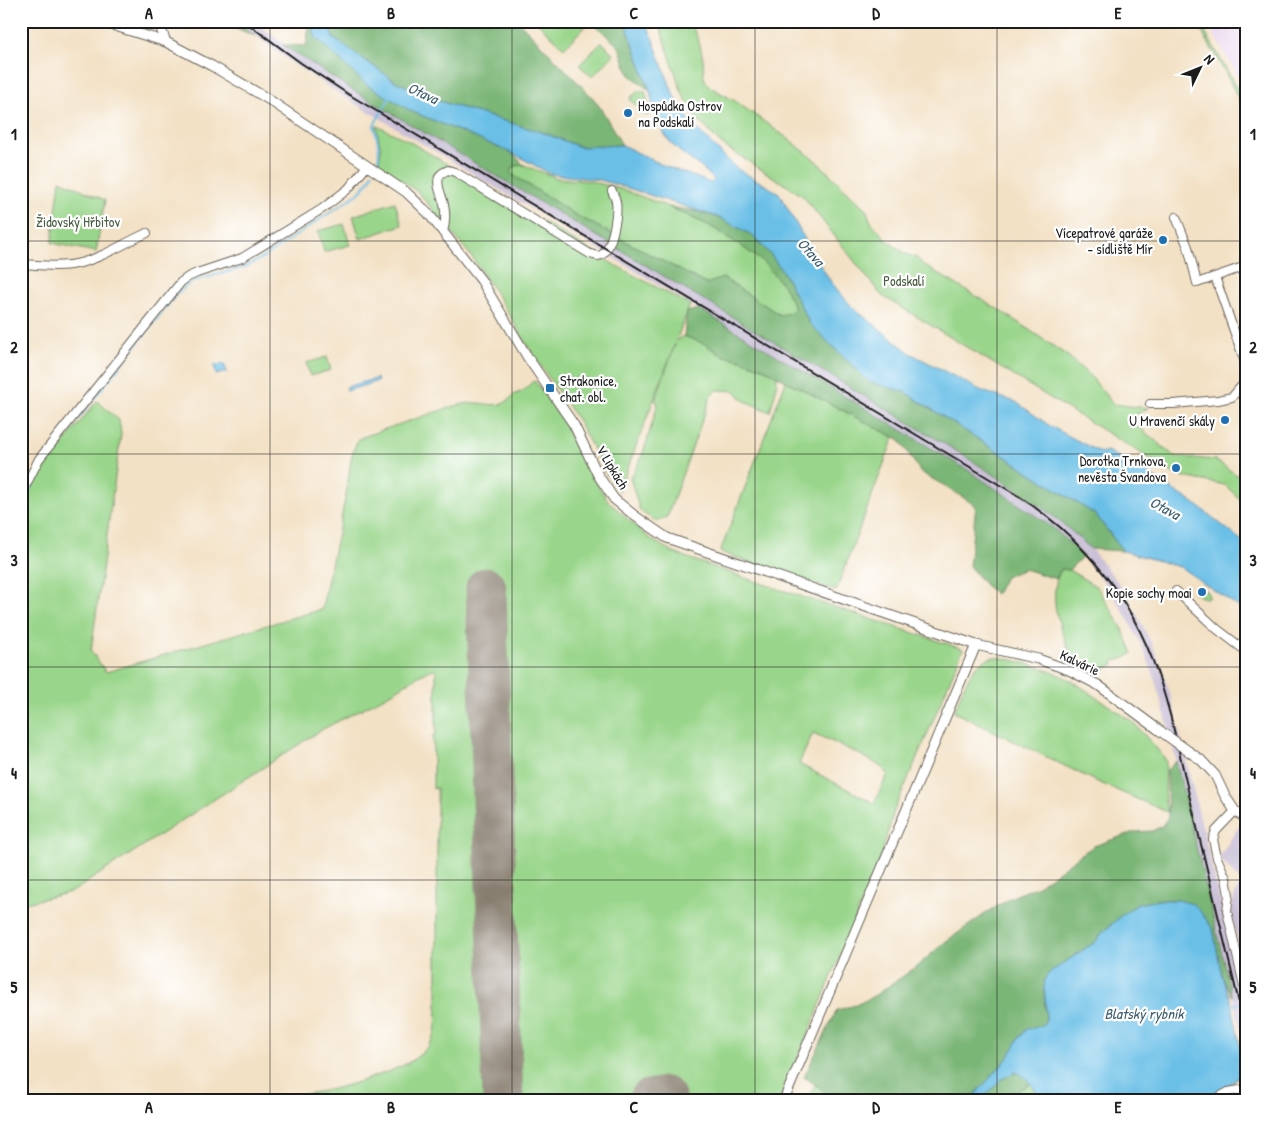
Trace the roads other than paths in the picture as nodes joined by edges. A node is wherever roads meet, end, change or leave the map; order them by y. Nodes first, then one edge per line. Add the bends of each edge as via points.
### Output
1 (100, 21) edge
2 (158, 21) edge
3 (166, 42) junction
4 (367, 166) junction
5 (612, 191) dead end
6 (1176, 217) dead end
7 (444, 232) junction
8 (147, 233) dead end
9 (21, 264) edge
10 (1246, 266) edge
11 (1215, 277) junction
12 (1246, 365) edge
13 (1246, 383) edge
14 (1150, 404) dead end
15 (21, 495) edge
16 (1176, 591) dead end
17 (976, 645) junction
18 (1246, 652) edge
19 (1235, 811) junction
20 (1246, 818) edge
21 (1246, 995) edge
22 (1246, 1089) edge
23 (784, 1100) edge
24 (1214, 1100) edge

1 - 3 street, V Lipkách
2 - 3 street
3 - 4 street, V Lipkách via 268,99
4 - 7 street, V Lipkách via 406,192
4 - 15 street via 348,189 322,209 242,258 197,273 181,282 39,459
5 - 7 street via 616,202 613,237 597,256 448,170 438,179 446,221
6 - 11 street via 1197,283
7 - 17 street, V Lipkách via 481,280 528,358 574,425 598,475 614,499 635,516 667,538
8 - 9 street via 76,264
10 - 11 street
11 - 12 street
13 - 14 street via 1232,397
16 - 18 street
17 - 19 street, Kalvárie, bridge via 1038,659 1070,670 1098,685 1201,760 1215,775
17 - 23 street
19 - 20 street
19 - 21 street via 1216,831 1213,839 1226,878 1227,911
22 - 24 street via 1228,1092

